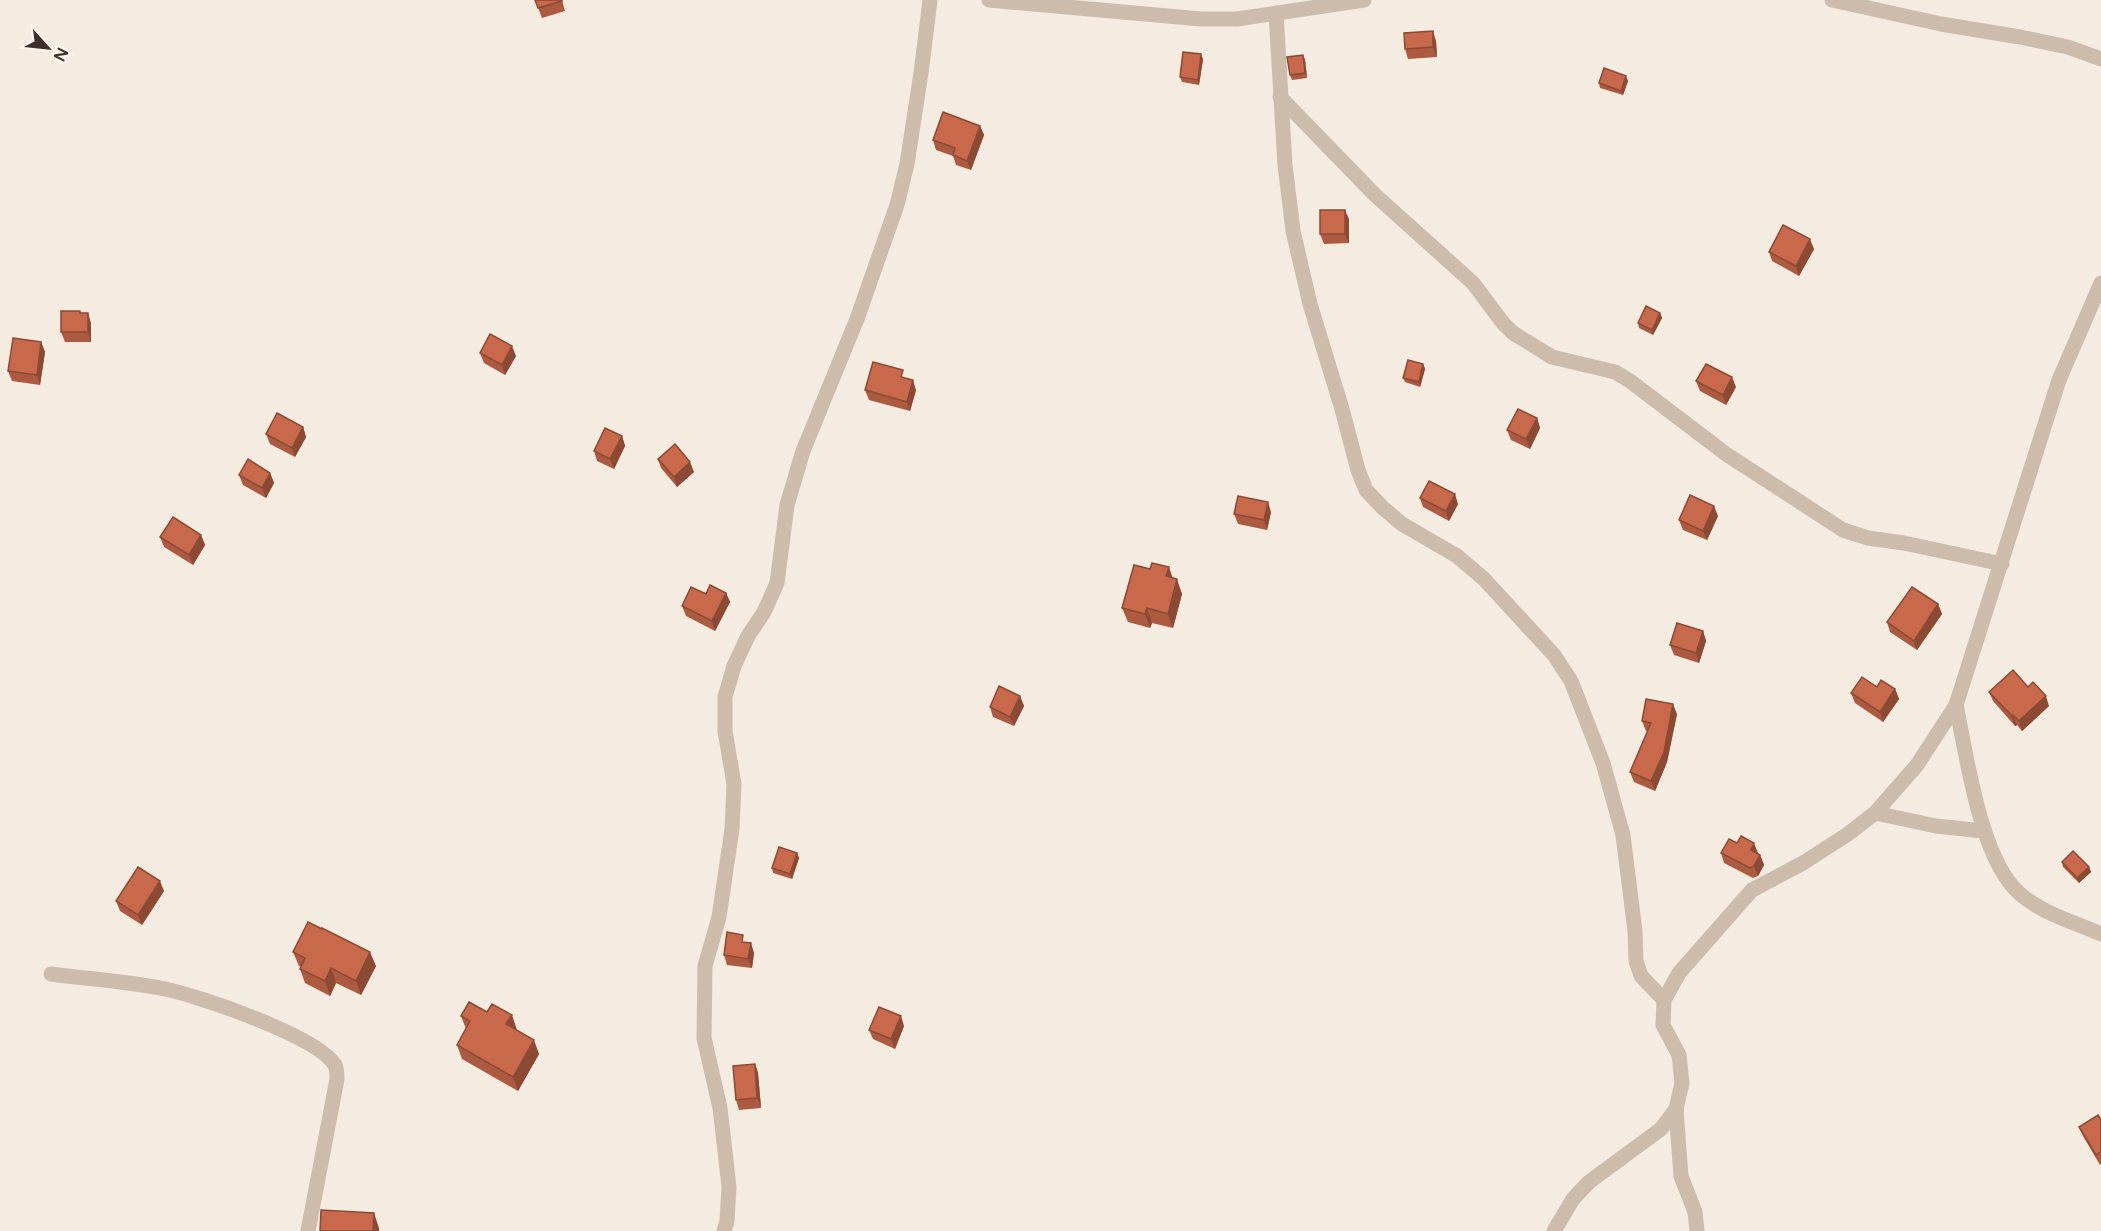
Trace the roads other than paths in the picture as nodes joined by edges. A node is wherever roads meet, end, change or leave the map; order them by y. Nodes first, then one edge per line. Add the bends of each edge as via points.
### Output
1 (930, 0) edge
2 (989, 0) edge
3 (1364, 0) edge
4 (1832, 0) edge
5 (1276, 13) junction
6 (2101, 59) edge
7 (1280, 97) junction
8 (2101, 283) edge
9 (2002, 564) junction
10 (1956, 705) junction
11 (1875, 813) junction
12 (1983, 831) junction
13 (2101, 934) edge
14 (51, 974) dead end
15 (1664, 1000) junction
16 (1676, 1109) junction
17 (308, 1231) edge
18 (724, 1231) edge
19 (1554, 1231) edge
20 (1697, 1231) edge

1 - 18 street via 907,164 897,205 858,319 803,451 786,506 777,583 734,666 725,697 725,730 734,784 732,829 719,917 705,966 704,1038 720,1108 729,1187
2 - 5 street via 1201,19
3 - 5 street
4 - 6 street via 2068,47
5 - 7 street
7 - 9 street via 1375,195 1473,283 1503,323 1529,345 1552,357 1615,372 1726,454 1844,530
7 - 15 street via 1293,231 1310,304 1366,490 1402,524 1457,556 1484,579 1554,655 1571,681 1603,763 1623,835 1636,961 1641,976
8 - 9 street via 2059,380
9 - 10 street
10 - 11 street via 1917,765
10 - 12 street
11 - 12 street
11 - 15 street via 1803,863 1752,890 1679,973
12 - 13 street via 2005,876 2018,892 2032,904
14 - 17 street via 165,989 219,1004 295,1037 335,1066 337,1079
15 - 16 street via 1663,1024 1679,1055 1682,1083
16 - 19 street via 1661,1130 1589,1182 1573,1199
16 - 20 street via 1681,1176 1695,1212

